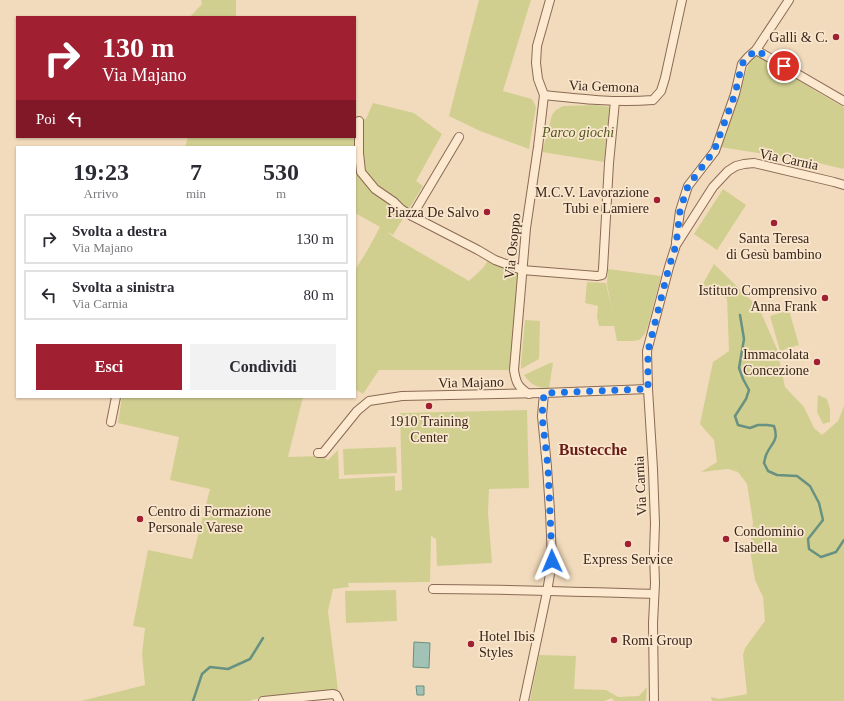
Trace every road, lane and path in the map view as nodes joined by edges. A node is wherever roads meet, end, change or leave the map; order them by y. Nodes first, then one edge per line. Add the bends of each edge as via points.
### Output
1 (550, 0) edge
2 (682, 0) edge
3 (790, 0) edge
4 (756, 50) junction
5 (544, 95) junction
6 (615, 101) junction
7 (844, 101) edge
8 (359, 121) dead end
9 (459, 137) dead end
10 (844, 185) edge
11 (412, 216) junction
12 (676, 245) junction
13 (522, 270) junction
14 (648, 389) junction
15 (544, 393) junction
16 (529, 394) junction
17 (116, 398) edge
18 (111, 422) dead end
19 (318, 453) dead end
20 (433, 589) dead end
21 (546, 592) junction
22 (654, 594) junction
23 (263, 701) edge
24 (339, 701) edge
25 (524, 701) edge
26 (654, 701) edge

1 - 5 street via 537,46 538,79
2 - 6 street, Via Gemona via 661,92 653,100
3 - 4 street
4 - 7 street
4 - 12 street via 742,64 735,94 714,151 688,186 680,211
5 - 6 street, Via Gemona
5 - 13 street, Via Osoppo
6 - 13 street via 602,275
8 - 11 street via 362,172 375,189
9 - 11 street
10 - 12 street, Via Carnia via 754,163 736,166 713,187
11 - 13 street via 495,260
12 - 14 street, Via Carnia via 648,351
13 - 16 street, Via Osoppo via 514,370 521,389
14 - 15 street, Via Majano
14 - 22 street, Via Carnia via 655,523
15 - 16 street, Via Majano
15 - 21 street via 542,416 548,467 552,561
16 - 19 street, Via Majano via 402,396 370,401 357,411 323,453
17 - 18 street
20 - 21 street
21 - 22 street
21 - 25 street
22 - 26 street, Via Carnia
23 - 24 street via 332,694 336,695

